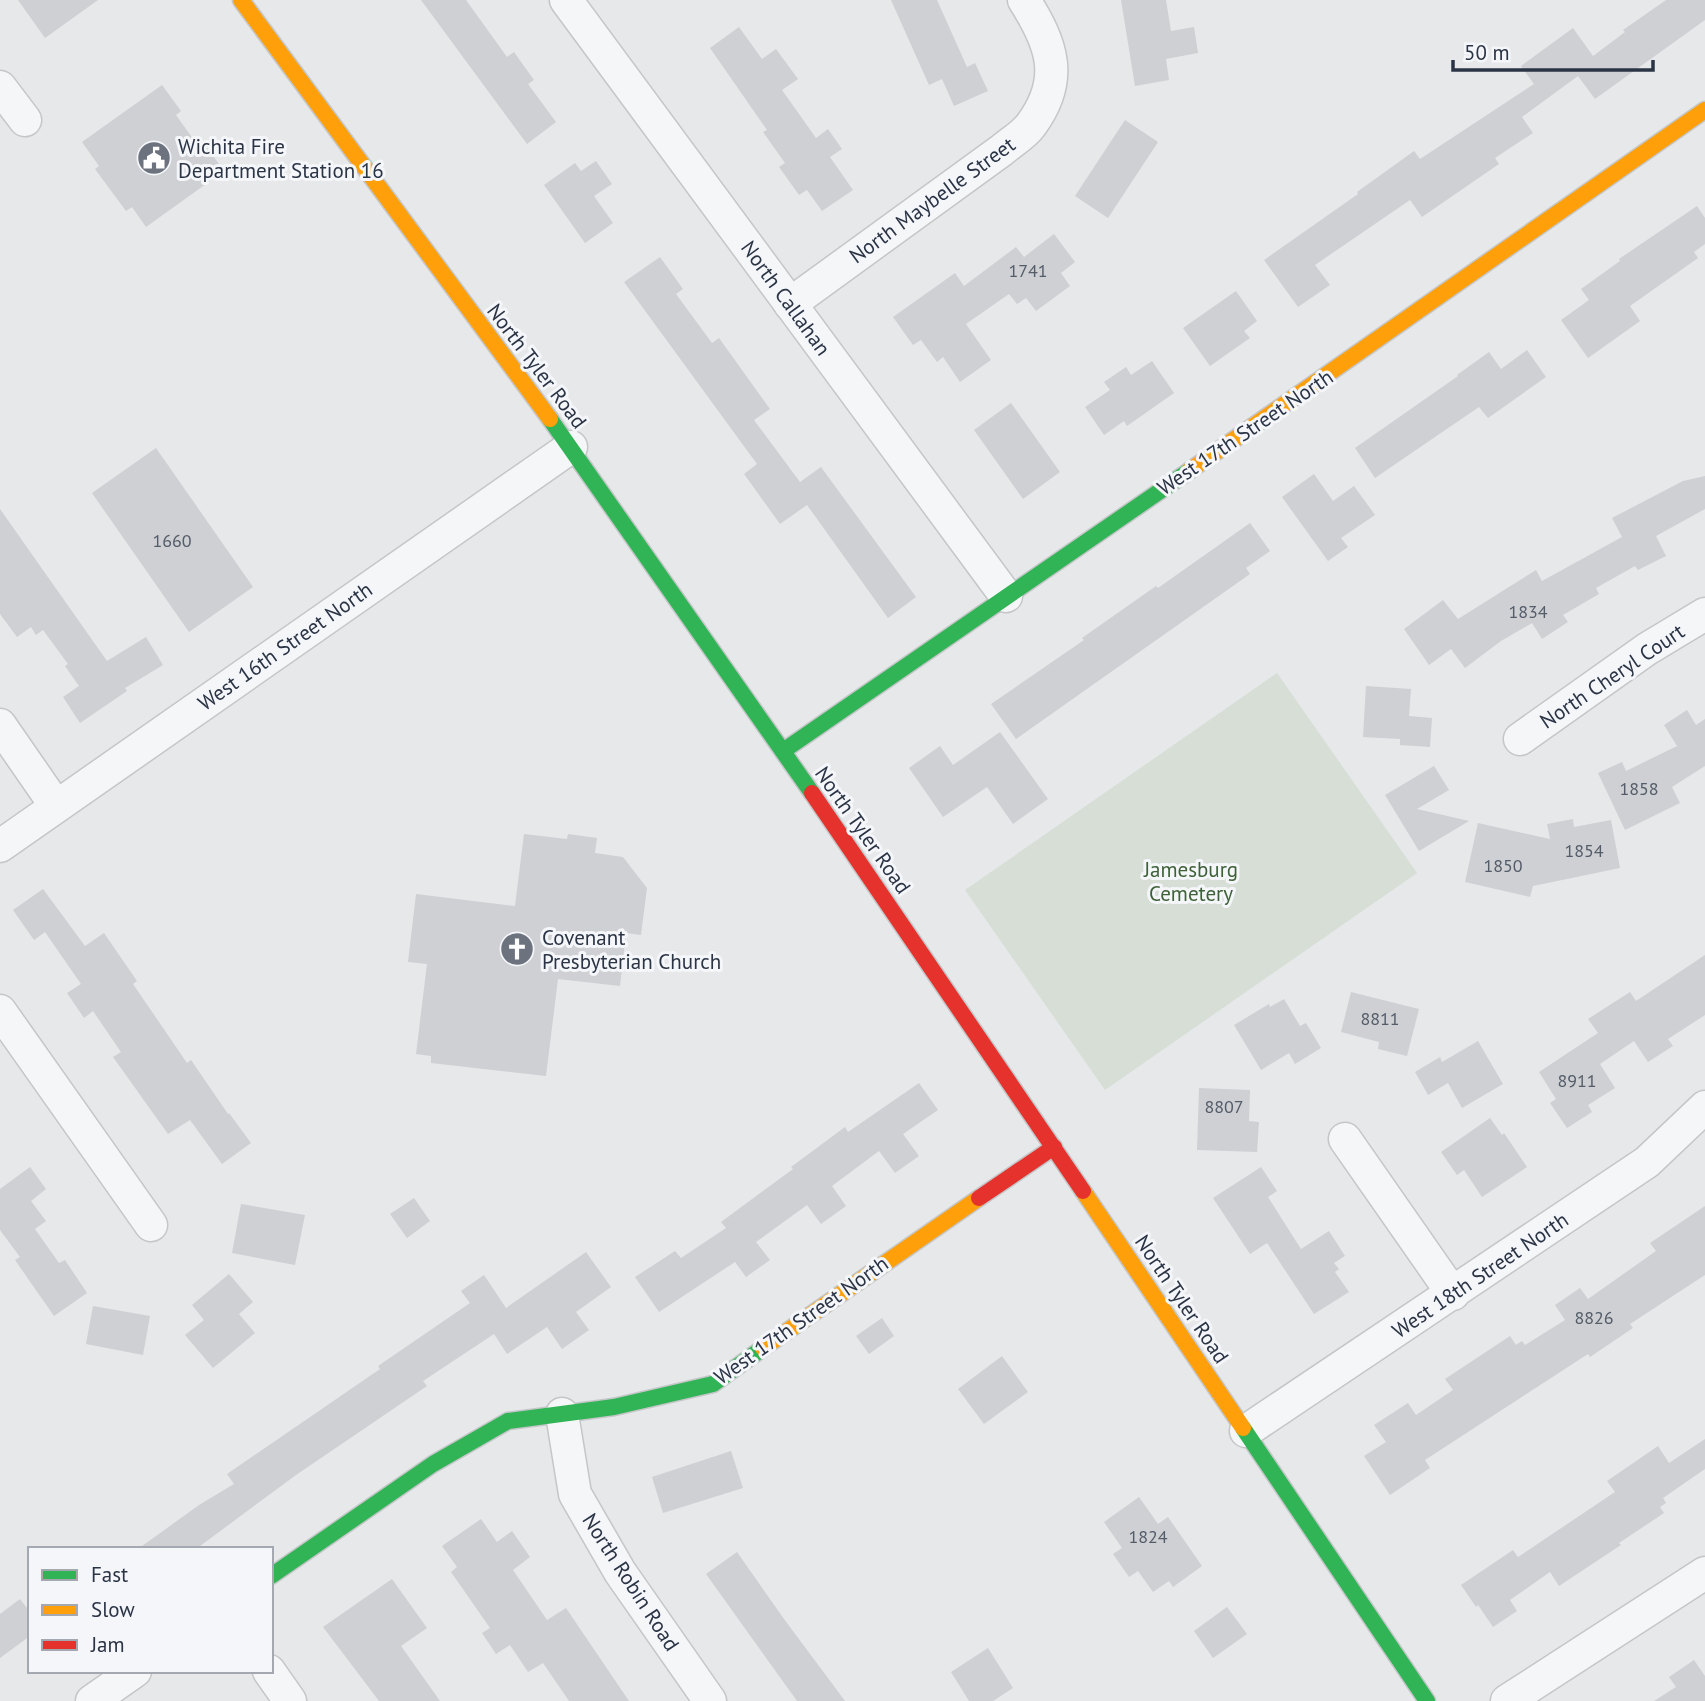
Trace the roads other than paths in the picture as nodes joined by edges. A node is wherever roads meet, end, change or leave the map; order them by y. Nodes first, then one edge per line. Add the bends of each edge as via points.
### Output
1 (241, 0) edge
2 (566, 0) edge
3 (1024, 0) edge
4 (0, 87) edge
5 (1705, 110) edge
6 (24, 120) dead end
7 (790, 304) junction
8 (571, 447) junction
9 (1006, 596) junction
10 (1705, 614) edge
11 (0, 725) edge
12 (1520, 738) dead end
13 (783, 751) junction
14 (57, 806) junction
15 (0, 846) edge
16 (0, 1011) edge
17 (1705, 1107) edge
18 (1345, 1139) dead end
19 (1054, 1147) junction
20 (150, 1225) dead end
21 (1454, 1294) junction
22 (562, 1414) junction
23 (1246, 1431) junction
24 (1705, 1573) edge
25 (273, 1575) edge
26 (132, 1673) edge
27 (270, 1673) edge
28 (92, 1701) edge
29 (290, 1701) edge
30 (710, 1701) edge
31 (1427, 1701) edge
32 (1507, 1701) edge

1 - 8 main road, North Tyler Road
2 - 7 street, North Callahan
3 - 7 street, North Maybelle Street via 1052,57 1049,93 1030,127
4 - 6 street
5 - 9 main road, West 17th Street North via 1365,351
7 - 9 street, North Callahan
8 - 13 main road, North Tyler Road
8 - 14 street, West 16th Street North
9 - 13 main road, West 17th Street North
10 - 12 street, North Cheryl Court
11 - 14 street
13 - 19 main road, North Tyler Road
14 - 15 street, West 16th Street North
16 - 20 street
17 - 21 street, West 18th Street North via 1647,1162
18 - 21 street
19 - 22 main road, West 17th Street North via 713,1384
19 - 23 main road, North Tyler Road
21 - 23 street, West 18th Street North
22 - 25 main road, West 17th Street North via 508,1421 433,1464
22 - 30 street, North Robin Road via 575,1494 620,1572
23 - 31 main road, North Tyler Road
24 - 32 street
26 - 28 street
27 - 29 street

